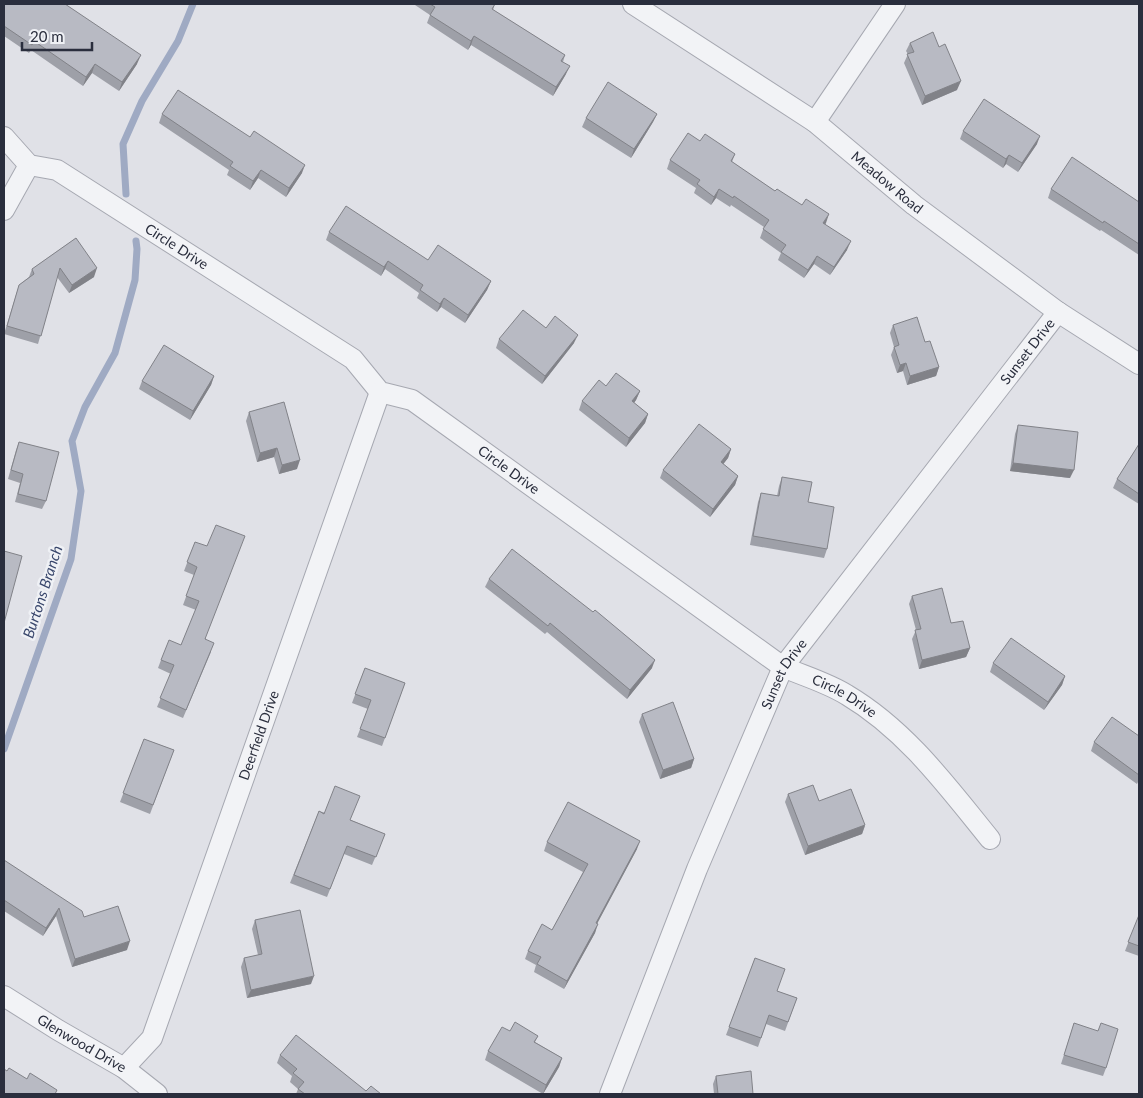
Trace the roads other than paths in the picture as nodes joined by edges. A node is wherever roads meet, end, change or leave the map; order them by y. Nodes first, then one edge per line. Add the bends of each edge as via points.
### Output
1 (633, 4) edge
2 (895, 4) edge
3 (815, 122) junction
4 (4, 137) edge
5 (29, 164) junction
6 (4, 210) edge
7 (1058, 312) junction
8 (1139, 364) edge
9 (380, 392) junction
10 (783, 668) junction
11 (990, 838) dead end
12 (4, 996) edge
13 (124, 1068) junction
14 (156, 1094) edge
15 (610, 1094) edge

1 - 3 street, Meadow Road
2 - 3 street
3 - 7 street, Meadow Road via 914,205
4 - 5 street
5 - 6 street
5 - 9 street, Circle Drive via 57,170 353,359
7 - 8 street, Meadow Road
7 - 10 street, Sunset Drive
9 - 10 street, Circle Drive via 412,400
9 - 13 street, Deerfield Drive via 152,1038
10 - 11 street, Circle Drive via 846,694 888,722 924,758
10 - 15 street, Sunset Drive via 697,869
12 - 13 street, Glenwood Drive
13 - 14 street, Glenwood Drive

